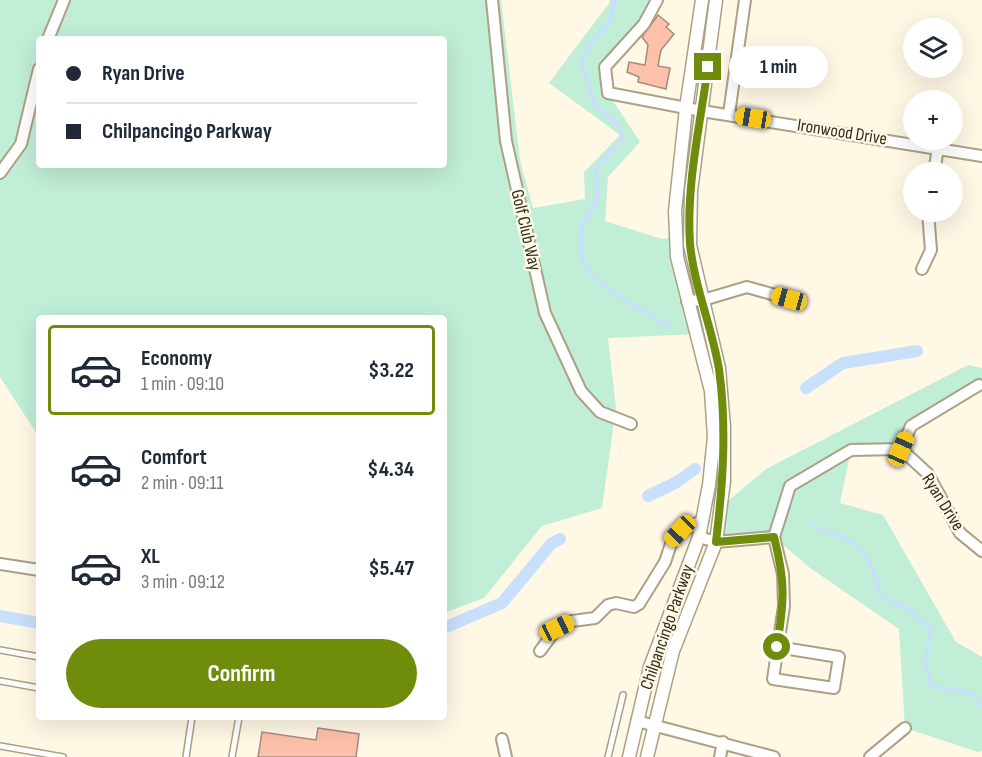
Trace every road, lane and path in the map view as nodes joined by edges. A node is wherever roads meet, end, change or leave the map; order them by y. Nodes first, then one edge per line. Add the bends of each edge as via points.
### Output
1 (64, 0) edge
2 (492, 0) edge
3 (657, 0) edge
4 (702, 0) edge
5 (716, 0) edge
6 (745, 0) edge
7 (49, 36) edge
8 (36, 82) edge
9 (686, 108) junction
10 (702, 111) junction
11 (729, 114) junction
12 (903, 142) edge
13 (949, 150) edge
14 (982, 156) edge
15 (0, 173) edge
16 (929, 222) edge
17 (922, 269) dead end
18 (789, 299) dead end
19 (703, 300) junction
20 (687, 301) junction
21 (979, 385) dead end
22 (631, 424) dead end
23 (901, 449) junction
24 (703, 520) junction
25 (699, 537) junction
26 (774, 537) junction
27 (716, 542) junction
28 (982, 551) edge
29 (0, 564) edge
30 (36, 570) edge
31 (777, 647) junction
32 (0, 650) edge
33 (540, 651) dead end
34 (36, 656) edge
35 (0, 681) edge
36 (36, 687) edge
37 (622, 696) dead end
38 (192, 720) edge
39 (238, 720) edge
40 (637, 721) junction
41 (655, 725) junction
42 (905, 728) dead end
43 (502, 739) dead end
44 (723, 742) junction
45 (0, 746) edge
46 (63, 757) edge
47 (186, 757) edge
48 (232, 757) edge
49 (506, 757) edge
50 (608, 757) edge
51 (629, 757) edge
52 (647, 757) edge
53 (720, 757) edge
54 (774, 757) edge
55 (870, 757) edge

1 - 7 street
2 - 22 street, Golf Club Way via 506,141 545,313 581,391 600,412
3 - 9 street, Ironwood Drive via 644,24 605,67 608,93
4 - 9 street, Chilpancingo Parkway
5 - 10 street, Chilpancingo Parkway
6 - 11 street
8 - 15 street via 21,144
9 - 10 street, Ironwood Drive
9 - 20 street, Chilpancingo Parkway via 675,210 677,257
10 - 11 street, Ironwood Drive
10 - 19 street, Chilpancingo Parkway via 691,191 690,245
11 - 12 street, Ironwood Drive
13 - 14 street, Ironwood Drive
16 - 17 street via 931,250
18 - 19 street via 747,288
19 - 20 street
19 - 27 street, Chilpancingo Parkway via 718,368 724,427 724,481
20 - 24 street, Chilpancingo Parkway via 711,391 714,437
21 - 23 street via 911,426
23 - 26 street via 851,450 790,486
23 - 28 street, Ryan Drive via 928,474 960,533
24 - 25 street, Chilpancingo Parkway
24 - 33 street via 680,531 672,541 665,562 639,604 608,604 595,618 557,628
25 - 27 street
25 - 40 street, Chilpancingo Parkway via 650,667
26 - 27 street
26 - 31 street via 783,574 784,606
27 - 41 street, Chilpancingo Parkway via 673,651
29 - 30 street
31 - 31 street via 773,679 834,688 839,657
32 - 34 lane
35 - 36 lane
37 - 50 lane
38 - 47 lane
39 - 48 lane
40 - 41 street
40 - 51 street, Chilpancingo Parkway
41 - 44 street
41 - 52 street, Chilpancingo Parkway
42 - 55 street
43 - 49 street
44 - 53 street
44 - 54 street
45 - 46 lane

